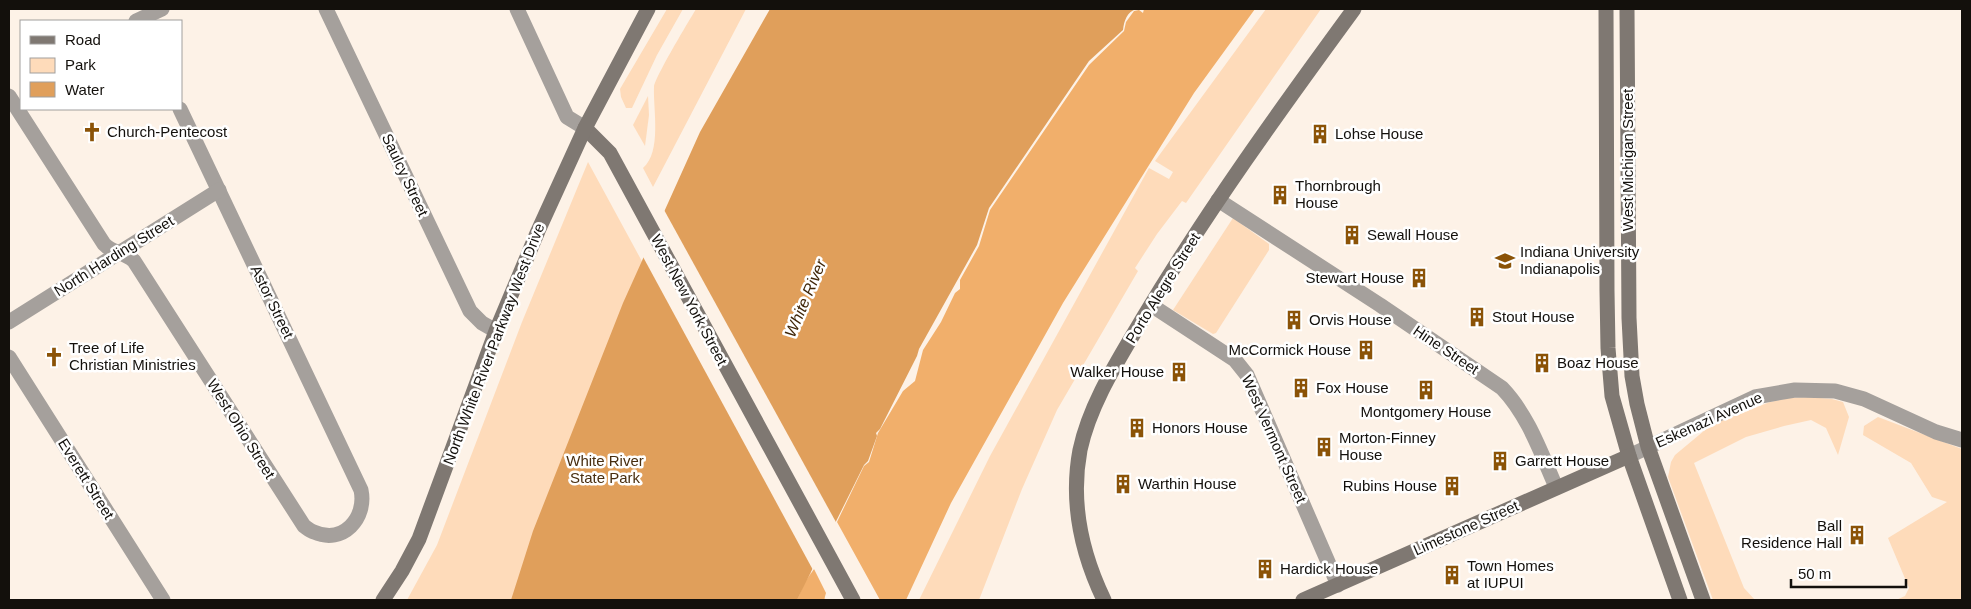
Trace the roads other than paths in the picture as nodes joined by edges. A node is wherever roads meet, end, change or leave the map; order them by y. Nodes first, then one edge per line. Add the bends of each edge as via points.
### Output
1 (162, 9) edge
2 (326, 9) edge
3 (517, 9) edge
4 (648, 9) edge
5 (1354, 9) edge
6 (1606, 9) edge
7 (1627, 9) edge
8 (137, 18) edge
9 (13, 99) edge
10 (180, 110) edge
11 (585, 128) junction
12 (219, 190) junction
13 (1218, 200) junction
14 (119, 252) junction
15 (1151, 305) junction
16 (9, 322) edge
17 (496, 332) junction
18 (9, 357) edge
19 (1962, 440) edge
20 (1648, 447) junction
21 (1628, 456) junction
22 (1556, 487) junction
23 (362, 495) joint
24 (1338, 584) junction
25 (163, 600) edge
26 (383, 600) edge
27 (853, 600) edge
28 (1104, 600) edge
29 (1303, 600) edge
30 (1680, 600) edge
31 (1703, 600) edge

1 - 8 street
2 - 17 street, Saulcy Street via 470,311
3 - 11 street, West New York Street via 567,117
4 - 11 main road, North White River Parkway West Drive
5 - 13 main road, Porto Alegre Street
6 - 21 main road, West Michigan Street via 1608,348 1612,396
7 - 20 main road, West Michigan Street via 1630,349 1636,404
9 - 14 street, West Ohio Street via 104,244
10 - 12 street, Astor Street
11 - 17 main road, North White River Parkway West Drive
11 - 27 main road, West New York Street via 610,153
12 - 14 street, North Harding Street
12 - 23 street, Astor Street
13 - 15 main road, Porto Alegre Street
13 - 22 street, Hine Street via 1502,388 1528,424
14 - 16 street, North Harding Street
14 - 23 street, West Ohio Street via 134,261 304,526 324,535 345,531 360,516
15 - 24 street, West Vermont Street via 1235,360 1248,375
15 - 28 main road, Porto Alegre Street via 1093,409 1083,436 1078,466 1076,498 1080,532 1085,554
17 - 26 main road, North White River Parkway West Drive via 419,539
18 - 25 street, Everett Street
19 - 20 street, Eskenazi Avenue via 1936,432 1864,399 1815,389 1755,397
20 - 21 street, Eskenazi Avenue
20 - 31 main road, West Michigan Street
21 - 22 main road, Limestone Street
21 - 30 main road, West Michigan Street
22 - 24 main road, Limestone Street
24 - 29 main road, Limestone Street

